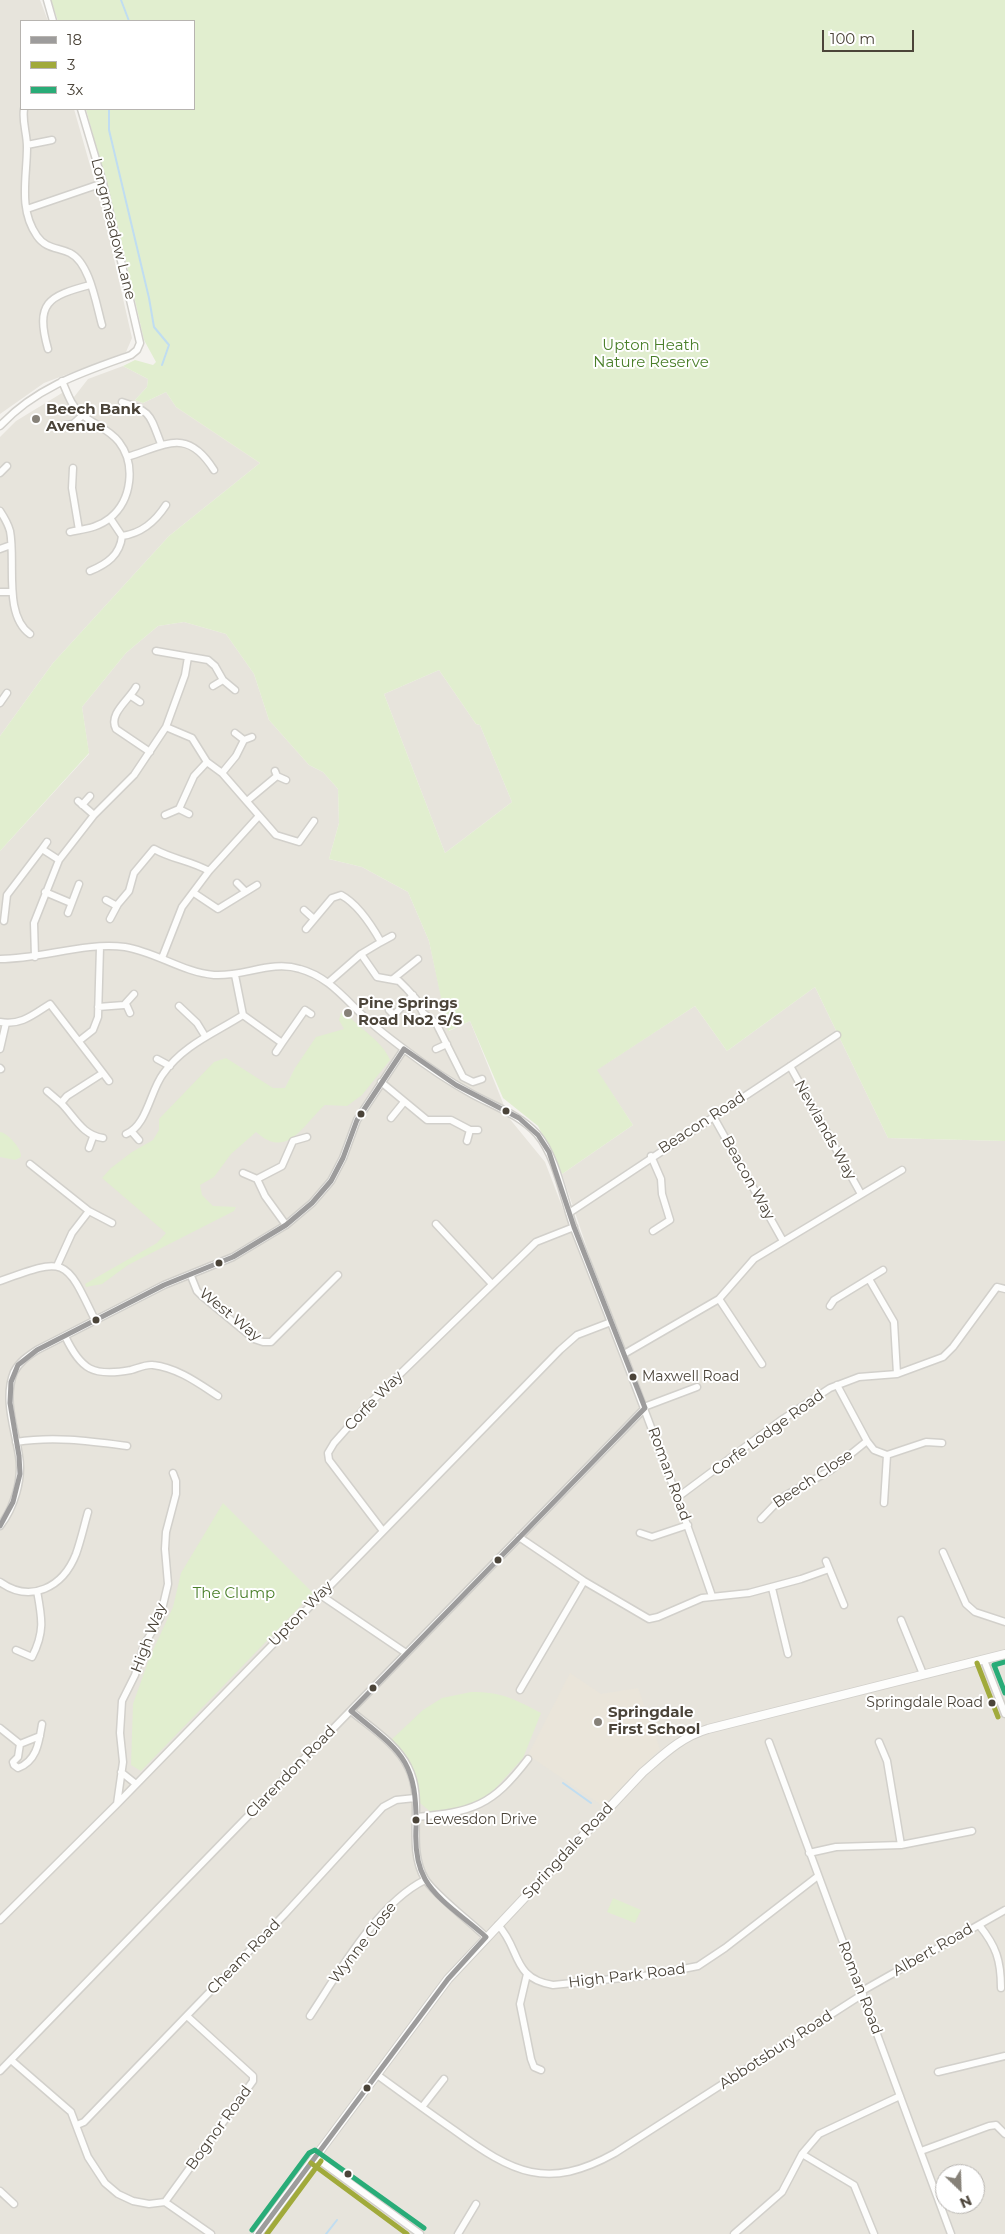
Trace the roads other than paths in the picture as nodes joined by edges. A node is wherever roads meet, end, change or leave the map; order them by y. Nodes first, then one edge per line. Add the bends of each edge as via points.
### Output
1 (46, 0) edge
2 (53, 20) edge
3 (24, 110) edge
4 (81, 110) edge
5 (52, 140) dead end
6 (27, 145) junction
7 (103, 183) junction
8 (27, 208) junction
9 (90, 285) junction
10 (102, 325) dead end
11 (48, 349) dead end
12 (62, 381) junction
13 (122, 402) dead end
14 (83, 415) junction
15 (0, 425) edge
16 (66, 425) dead end
17 (161, 444) junction
18 (127, 457) junction
19 (7, 466) dead end
20 (73, 468) dead end
21 (214, 470) dead end
22 (0, 473) edge
23 (166, 505) dead end
24 (0, 510) edge
25 (110, 518) junction
26 (79, 530) junction
27 (70, 532) dead end
28 (122, 536) junction
29 (11, 545) junction
30 (0, 549) edge
31 (90, 571) dead end
32 (0, 592) edge
33 (12, 592) junction
34 (24, 629) junction
35 (30, 634) dead end
36 (19, 635) dead end
37 (156, 651) dead end
38 (188, 657) junction
39 (223, 680) junction
40 (213, 686) dead end
41 (136, 687) dead end
42 (235, 690) dead end
43 (7, 693) dead end
44 (131, 696) junction
45 (140, 702) dead end
46 (0, 703) edge
47 (166, 727) junction
48 (235, 733) dead end
49 (252, 737) dead end
50 (244, 740) junction
51 (150, 752) junction
52 (207, 762) junction
53 (222, 773) junction
54 (286, 780) dead end
55 (90, 796) dead end
56 (247, 801) junction
57 (179, 809) junction
58 (165, 814) dead end
59 (189, 814) dead end
60 (94, 815) junction
61 (258, 817) junction
62 (314, 821) dead end
63 (47, 842) dead end
64 (42, 849) junction
65 (59, 860) junction
66 (209, 871) junction
67 (238, 883) dead end
68 (79, 884) dead end
69 (257, 885) dead end
70 (245, 891) junction
71 (45, 892) junction
72 (194, 893) junction
73 (106, 900) dead end
74 (71, 903) junction
75 (117, 906) junction
76 (218, 909) junction
77 (304, 910) dead end
78 (68, 913) dead end
79 (214, 917) dead end
80 (314, 918) junction
81 (110, 919) dead end
82 (2, 921) edge
83 (12, 921) dead end
84 (306, 929) dead end
85 (392, 936) dead end
86 (381, 942) junction
87 (100, 946) junction
88 (361, 954) junction
89 (35, 957) junction
90 (162, 958) junction
91 (0, 959) edge
92 (418, 959) dead end
93 (235, 975) junction
94 (393, 979) junction
95 (329, 982) junction
96 (134, 994) dead end
97 (413, 995) junction
98 (126, 1004) junction
99 (179, 1006) dead end
100 (98, 1007) junction
101 (305, 1010) dead end
102 (389, 1010) dead end
103 (130, 1012) dead end
104 (243, 1015) junction
105 (3, 1023) edge
106 (837, 1035) dead end
107 (205, 1036) junction
108 (79, 1041) junction
109 (282, 1043) junction
110 (447, 1044) junction
111 (0, 1049) edge
112 (404, 1049) junction
113 (436, 1049) dead end
114 (276, 1052) dead end
115 (157, 1059) dead end
116 (170, 1066) junction
117 (790, 1066) junction
118 (103, 1073) junction
119 (482, 1079) dead end
120 (109, 1081) dead end
121 (381, 1082) junction
122 (47, 1090) dead end
123 (404, 1102) junction
124 (61, 1103) junction
125 (713, 1116) junction
126 (391, 1118) dead end
127 (470, 1130) junction
128 (478, 1130) dead end
129 (93, 1137) junction
130 (307, 1137) dead end
131 (103, 1138) dead end
132 (139, 1140) dead end
133 (467, 1141) dead end
134 (90, 1148) dead end
135 (651, 1156) junction
136 (30, 1164) dead end
137 (902, 1170) dead end
138 (243, 1173) dead end
139 (257, 1179) junction
140 (860, 1194) junction
141 (89, 1211) junction
142 (568, 1213) junction
143 (112, 1223) dead end
144 (436, 1224) dead end
145 (286, 1226) junction
146 (574, 1227) junction
147 (652, 1231) dead end
148 (783, 1241) junction
149 (57, 1266) junction
150 (884, 1270) dead end
151 (338, 1275) dead end
152 (191, 1276) junction
153 (869, 1279) junction
154 (0, 1282) edge
155 (492, 1284) junction
156 (1005, 1289) edge
157 (719, 1299) junction
158 (830, 1306) dead end
159 (95, 1320) junction
160 (611, 1322) junction
161 (65, 1336) junction
162 (624, 1354) junction
163 (762, 1364) dead end
164 (897, 1374) junction
165 (837, 1385) junction
166 (697, 1387) dead end
167 (218, 1395) dead end
168 (645, 1407) junction
169 (129, 1439) dead end
170 (16, 1442) junction
171 (867, 1442) junction
172 (942, 1443) dead end
173 (888, 1455) junction
174 (173, 1473) dead end
175 (678, 1497) junction
176 (884, 1503) dead end
177 (88, 1512) dead end
178 (760, 1518) dead end
179 (688, 1525) junction
180 (0, 1526) edge
181 (383, 1531) junction
182 (640, 1533) dead end
183 (519, 1537) junction
184 (943, 1552) dead end
185 (826, 1561) dead end
186 (829, 1569) junction
187 (584, 1581) junction
188 (0, 1582) edge
189 (772, 1588) junction
190 (37, 1591) junction
191 (319, 1594) junction
192 (712, 1596) junction
193 (844, 1606) dead end
194 (901, 1620) dead end
195 (1005, 1622) edge
196 (16, 1650) dead end
197 (406, 1653) junction
198 (788, 1654) dead end
199 (1005, 1654) edge
200 (984, 1660) junction
201 (923, 1674) junction
202 (520, 1690) dead end
203 (351, 1711) junction
204 (1005, 1714) edge
205 (42, 1724) dead end
206 (0, 1728) edge
207 (40, 1736) junction
208 (769, 1742) dead end
209 (879, 1742) dead end
210 (20, 1744) junction
211 (528, 1759) dead end
212 (121, 1772) junction
213 (136, 1784) junction
214 (415, 1798) junction
215 (117, 1804) junction
216 (416, 1817) junction
217 (972, 1831) dead end
218 (901, 1845) junction
219 (809, 1853) junction
220 (818, 1876) junction
221 (425, 1880) junction
222 (1005, 1910) edge
223 (0, 1920) edge
224 (498, 1925) junction
225 (979, 1925) junction
226 (486, 1937) junction
227 (526, 1974) junction
228 (1001, 1988) dead end
229 (862, 1992) junction
230 (188, 2016) junction
231 (310, 2016) dead end
232 (1005, 2056) edge
233 (11, 2060) junction
234 (541, 2070) dead end
235 (0, 2071) edge
236 (938, 2072) dead end
237 (376, 2074) junction
238 (444, 2079) dead end
239 (900, 2096) junction
240 (422, 2107) junction
241 (77, 2125) junction
242 (1005, 2134) edge
243 (921, 2151) junction
244 (802, 2154) junction
245 (315, 2157) junction
246 (0, 2192) edge
247 (165, 2202) junction
248 (14, 2204) dead end
249 (476, 2204) dead end
250 (736, 2233) edge
251 (211, 2234) edge
252 (258, 2234) edge
253 (420, 2234) edge
254 (458, 2234) edge
255 (874, 2234) edge
256 (951, 2234) edge

1 - 2 street
3 - 6 street
4 - 7 street, Longmeadow Lane
5 - 6 street
6 - 8 street via 23,183
7 - 8 street
7 - 12 street, Longmeadow Lane via 140,343 132,355
8 - 9 street via 36,235 51,248 71,254 80,262
9 - 10 street
9 - 11 street via 56,296 47,306 42,322
12 - 14 street via 74,406
12 - 15 street via 32,397
13 - 17 street via 148,413
14 - 16 street via 73,424
14 - 18 street via 117,439
17 - 18 street
17 - 21 street via 176,441 190,445 207,459
18 - 25 street via 128,490
19 - 22 street
20 - 26 street via 72,488
23 - 28 street via 149,525 135,534
24 - 29 street via 10,531
25 - 26 street
25 - 28 street
26 - 27 street
28 - 31 street via 118,552
29 - 30 street
29 - 33 street
32 - 33 street
33 - 34 street via 18,620
34 - 35 street
34 - 36 street
37 - 38 street
38 - 39 street via 208,660
38 - 47 street via 185,675
39 - 40 street
39 - 42 street
41 - 44 street
43 - 46 street
44 - 45 street
44 - 51 street via 114,717 114,724 116,729
47 - 51 street
47 - 52 street via 192,738
48 - 50 street
49 - 50 street
50 - 53 street
51 - 60 street via 134,775
52 - 53 street
52 - 57 street via 194,776
53 - 56 street
54 - 56 street via 276,773
55 - 60 street via 80,803
56 - 61 street
57 - 58 street
57 - 59 street
60 - 65 street
61 - 62 street via 276,835 300,845
61 - 66 street
63 - 64 street
64 - 65 street
64 - 82 street via 7,895
65 - 71 street
66 - 72 street
66 - 75 street via 187,860 172,858 152,846 134,873 129,891
67 - 70 street
68 - 74 street
69 - 70 street
70 - 76 street
71 - 74 street
71 - 89 street via 34,923
72 - 76 street
72 - 90 street via 182,907
73 - 75 street
74 - 78 street
75 - 81 street
76 - 79 street
77 - 80 street
80 - 84 street
80 - 86 street via 332,898 341,895 372,926
82 - 83 street
85 - 86 street
86 - 88 street
87 - 89 street, Roman Road
87 - 90 street, Roman Road via 131,948
87 - 100 street
88 - 94 street via 377,977
88 - 95 street
89 - 91 street, Roman Road
90 - 93 street, Roman Road via 201,973
92 - 94 street
93 - 95 street, Roman Road via 283,966 312,972
93 - 104 street
94 - 97 street
95 - 112 street, Roman Road
96 - 98 street
97 - 102 street via 394,1015
97 - 110 street via 421,1011 434,1021
98 - 100 street
98 - 103 street
99 - 107 street
100 - 108 street via 93,1030
101 - 109 street
104 - 107 street
104 - 109 street
105 - 108 street via 24,1021 49,1001
105 - 111 street
106 - 117 street, Beacon Road
107 - 116 street
108 - 118 street
109 - 114 street
110 - 113 street
110 - 119 street via 463,1077 473,1082
112 - 121 street, West Way
112 - 142 street, Roman Road via 456,1085 519,1118 535,1132 549,1152
115 - 116 street
116 - 132 street via 156,1085 138,1126 129,1133
117 - 125 street, Beacon Road
117 - 140 street, Newlands Way
118 - 120 street
118 - 124 street
121 - 123 street
121 - 145 street, West Way via 357,1120 331,1180 312,1203
122 - 124 street
123 - 126 street
123 - 127 street via 427,1120 451,1120
124 - 129 street via 78,1120 84,1132
125 - 135 street, Beacon Road
125 - 148 street, Beacon Way
127 - 128 street
127 - 133 street
129 - 131 street
129 - 134 street
130 - 139 street via 293,1142 282,1166
135 - 142 street, Beacon Road
135 - 147 street via 661,1178 670,1220
136 - 141 street
137 - 140 street
138 - 139 street
139 - 145 street
140 - 148 street
141 - 143 street
141 - 149 street via 72,1233
142 - 146 street, Roman Road
144 - 155 street
145 - 152 street, West Way via 233,1257
146 - 155 street, Corfe Way via 536,1242
146 - 160 street, Roman Road
148 - 157 street via 754,1259
149 - 154 street via 47,1266
149 - 159 street via 75,1279
150 - 153 street
151 - 152 street, West Way via 271,1342 254,1339 202,1296
152 - 159 street, West Way via 164,1285
153 - 158 street via 834,1300
153 - 164 street via 894,1322
155 - 181 street, Corfe Way via 365,1408 328,1453 329,1460
156 - 164 street, Corfe Lodge Road via 997,1287 943,1357
157 - 162 street
157 - 163 street
159 - 161 street, West Way
160 - 162 street, Roman Road
160 - 181 street, Upton Way via 577,1335 560,1350
161 - 167 street via 80,1361 94,1371 115,1372 150,1364 182,1374
161 - 170 street, West Way via 36,1350 14,1372 10,1397
162 - 168 street, Roman Road
164 - 165 street, Corfe Lodge Road via 859,1377
165 - 171 street, Beech Close
165 - 175 street, Corfe Lodge Road via 794,1412
166 - 168 street
168 - 175 street, Roman Road
168 - 183 street, Clarendon Road
169 - 170 street via 127,1449 76,1439 43,1438
170 - 180 street, West Way via 20,1458 18,1481 13,1502
171 - 173 street, Beech Close via 874,1450
171 - 178 street, Beech Close via 831,1470 781,1498
172 - 173 street via 926,1442
173 - 176 street
174 - 212 street, High Way via 176,1494 165,1549 168,1584 160,1618 144,1645 135,1675 122,1701
175 - 179 street, Roman Road
177 - 190 street via 76,1555 66,1572 51,1586
179 - 182 street via 652,1537
179 - 192 street, Roman Road
181 - 191 street, Upton Way
183 - 187 street
183 - 197 street, Clarendon Road
184 - 195 street via 966,1604 975,1612
185 - 186 street
186 - 189 street
186 - 193 street
187 - 192 street via 649,1618
187 - 202 street
188 - 190 street via 12,1590
189 - 192 street
189 - 198 street
190 - 196 street via 42,1618 40,1642 32,1657
191 - 197 street
191 - 213 street, Upton Way
194 - 201 street
197 - 203 street, Clarendon Road
199 - 200 street, Springdale Road
200 - 201 street, Springdale Road
200 - 204 street
201 - 224 street, Springdale Road via 708,1729 685,1738 643,1772
203 - 214 street via 394,1748 408,1765
203 - 233 street, Clarendon Road
205 - 207 street
206 - 210 street
207 - 210 street
207 - 210 street via 35,1753 18,1768 13,1762 18,1757
208 - 219 street, Roman Road
209 - 218 street via 887,1761
211 - 216 street via 508,1783 480,1805 455,1813
212 - 213 street
212 - 215 street, High Way
213 - 215 street, Upton Way
214 - 216 street
214 - 230 street, Cheam Road via 396,1800 383,1807
215 - 223 street, Upton Way
216 - 221 street via 417,1851
217 - 218 street
218 - 219 street via 836,1847
219 - 220 street, Roman Road
220 - 227 street, High Park Road via 698,1966 652,1975 553,1985
220 - 229 street, Roman Road
221 - 226 street
221 - 231 street, Wynne Close via 412,1886 388,1908
222 - 225 street, Albert Road
224 - 226 street, Springdale Road
224 - 227 street
225 - 228 street via 990,1938 1000,1962
225 - 229 street, Albert Road
226 - 237 street, Springdale Road via 448,1978
227 - 234 street via 520,2004 531,2060 534,2067
229 - 239 street, Roman Road
229 - 240 street, Abbotsbury Road via 615,2152 575,2171 538,2174 515,2168 492,2157
230 - 241 street, Cheam Road via 84,2122
230 - 247 street, Bognor Road via 253,2076 253,2081
232 - 236 street
233 - 235 street, Clarendon Road
233 - 241 street via 71,2112
237 - 240 street, Abbotsbury Road
237 - 245 street, Springdale Road
238 - 240 street
239 - 243 street, Roman Road
239 - 244 street via 824,2130
241 - 247 street via 88,2157 105,2183 133,2201
242 - 243 street via 996,2125 989,2126
243 - 256 street, Roman Road
244 - 250 street via 782,2192
244 - 255 street via 854,2184
245 - 252 street, Springdale Road
245 - 253 street
246 - 248 street
247 - 251 street
249 - 254 street

